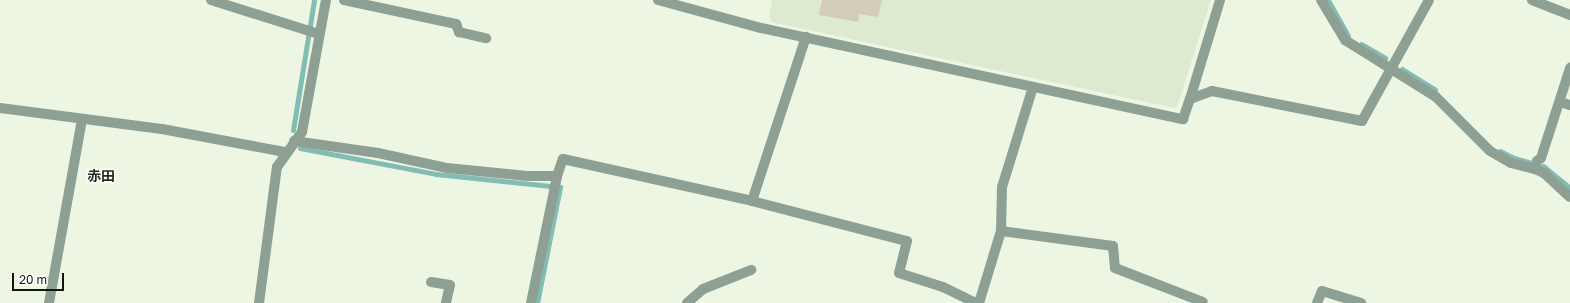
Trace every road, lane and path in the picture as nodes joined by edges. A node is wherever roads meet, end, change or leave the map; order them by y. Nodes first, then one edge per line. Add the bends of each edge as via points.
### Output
1 (211, 0) edge
2 (326, 0) edge
3 (344, 0) edge
4 (658, 0) edge
5 (1220, 0) edge
6 (1322, 0) edge
7 (1430, 0) edge
8 (1532, 0) edge
9 (1570, 15) edge
10 (313, 32) junction
11 (806, 37) junction
12 (486, 38) dead end
13 (1392, 68) junction
14 (1570, 68) edge
15 (1033, 87) junction
16 (1190, 99) junction
17 (1565, 104) edge
18 (0, 108) edge
19 (82, 120) junction
20 (294, 141) junction
21 (285, 152) junction
22 (1535, 168) junction
23 (555, 183) junction
24 (1570, 197) edge
25 (752, 201) junction
26 (1001, 231) junction
27 (751, 270) dead end
28 (431, 282) dead end
29 (1203, 302) edge
30 (49, 303) edge
31 (259, 303) edge
32 (447, 303) edge
33 (531, 303) edge
34 (687, 303) edge
35 (977, 303) edge
36 (1318, 303) edge
37 (1361, 303) edge

1 - 10 street
2 - 10 street
3 - 12 street via 456,24 459,32
4 - 11 street via 761,28
5 - 16 street
6 - 13 street via 1344,40
7 - 13 street
8 - 9 street
10 - 20 street via 302,132
11 - 15 street
11 - 25 street
13 - 16 street via 1362,121 1212,91
13 - 22 street via 1436,97 1490,151 1512,163
14 - 17 street
15 - 16 street via 1183,119
15 - 26 street via 1002,187
17 - 22 street
18 - 19 street
19 - 21 street via 162,130
19 - 30 street
20 - 21 street
20 - 23 street via 378,153 447,168
21 - 31 street via 277,167
22 - 24 street
23 - 25 street via 563,159
23 - 33 street
25 - 35 street via 907,241 899,273 943,287
26 - 29 street via 1113,246 1115,268
26 - 35 street
27 - 34 street via 703,289
28 - 32 street via 450,285
36 - 37 street via 1322,291

